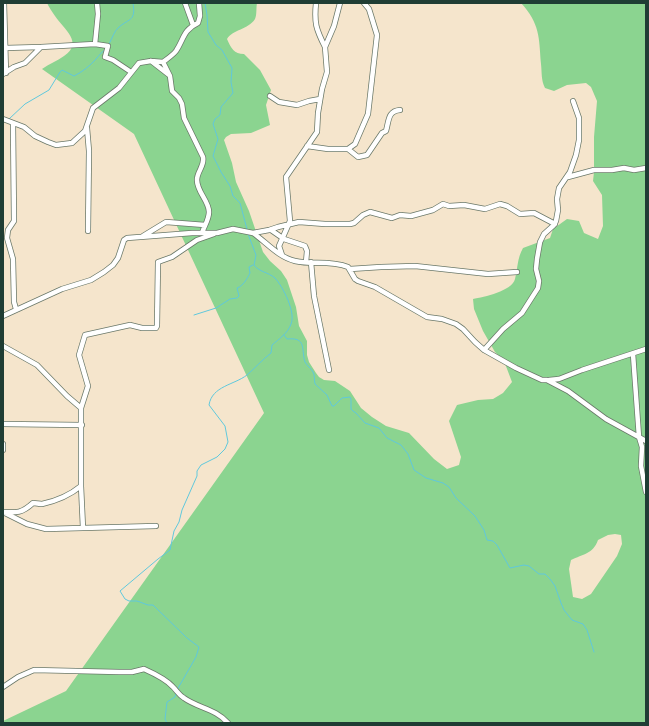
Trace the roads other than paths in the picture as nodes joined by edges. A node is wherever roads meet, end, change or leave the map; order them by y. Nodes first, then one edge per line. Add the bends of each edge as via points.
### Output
1 (4, 3) edge
2 (97, 3) edge
3 (185, 3) edge
4 (199, 3) edge
5 (316, 3) edge
6 (340, 3) edge
7 (364, 3) edge
8 (193, 25) junction
9 (4, 42) edge
10 (95, 44) junction
11 (42, 47) junction
12 (325, 47) junction
13 (5, 48) junction
14 (151, 61) junction
15 (163, 62) junction
16 (131, 72) junction
17 (4, 74) edge
18 (170, 76) junction
19 (270, 96) dead end
20 (320, 99) junction
21 (573, 101) dead end
22 (400, 110) dead end
23 (3, 119) edge
24 (13, 123) junction
25 (86, 126) junction
26 (307, 146) junction
27 (348, 149) junction
28 (646, 168) edge
29 (568, 177) junction
30 (290, 224) junction
31 (554, 224) junction
32 (205, 225) junction
33 (271, 230) junction
34 (88, 231) dead end
35 (202, 233) junction
36 (217, 233) junction
37 (253, 233) junction
38 (5, 236) edge
39 (142, 237) junction
40 (282, 238) junction
41 (282, 255) junction
42 (308, 262) junction
43 (350, 269) junction
44 (517, 272) dead end
45 (16, 309) junction
46 (3, 316) edge
47 (3, 346) edge
48 (646, 349) edge
49 (484, 350) junction
50 (633, 354) junction
51 (328, 370) dead end
52 (547, 380) junction
53 (81, 408) junction
54 (3, 424) edge
55 (82, 424) junction
56 (640, 437) junction
57 (646, 441) edge
58 (3, 444) edge
59 (3, 450) edge
60 (81, 486) junction
61 (646, 492) edge
62 (3, 512) edge
63 (156, 526) dead end
64 (82, 528) junction
65 (3, 687) edge
66 (228, 723) edge

1 - 9 street
2 - 10 street
3 - 8 street
4 - 8 street via 200,16 198,23
5 - 12 street via 315,24
6 - 12 street
7 - 27 street via 369,9 378,36 368,114 355,144
8 - 15 street via 182,38 176,51
9 - 13 street
10 - 11 street
10 - 16 street via 108,46 105,57
11 - 13 street
11 - 17 street via 25,62
12 - 20 street via 327,72
13 - 17 street
14 - 15 street
14 - 16 street via 139,63
14 - 18 street
15 - 18 street
16 - 25 street via 119,88 93,108
18 - 32 street via 172,91 182,104 184,118 203,157 204,162 197,181 209,214
19 - 20 street via 280,102 297,105
20 - 26 street via 317,132
21 - 29 street via 579,118 579,140
22 - 27 street via 391,113 386,131 367,156 358,157
23 - 24 street
24 - 25 street via 56,145 72,143 85,131
24 - 38 street via 14,221
25 - 34 street via 89,151
26 - 27 street
26 - 30 street via 286,177
28 - 29 street via 594,170
29 - 31 street via 559,188 558,210
30 - 31 street via 350,224 370,212 392,218 400,215 411,216 433,210 443,204 485,209 500,204 520,214 534,214
30 - 33 street
30 - 40 street
31 - 49 street via 540,242 536,269 538,288 522,313
32 - 35 street
32 - 39 street via 166,222
33 - 37 street
33 - 40 street
35 - 36 street
35 - 39 street
36 - 37 street via 233,229
36 - 53 street via 197,240 172,257 158,262 156,328 130,325 85,335 79,355 88,386
37 - 41 street
38 - 45 street via 13,259
39 - 45 street via 126,239 114,265 91,280 62,289
40 - 41 street via 279,246
40 - 42 street via 305,246
41 - 42 street
42 - 43 street
42 - 51 street
43 - 44 street via 415,266 488,274
43 - 49 street via 358,281 375,287 427,316 456,324
45 - 46 street
47 - 53 street via 37,365
48 - 50 street
49 - 52 street via 526,373
50 - 52 street via 559,379
50 - 56 street
52 - 56 street via 568,391 606,419
53 - 55 street
54 - 55 street
55 - 60 street
56 - 57 street
56 - 61 street via 641,466
58 - 59 street
60 - 62 street via 59,498 42,504 33,503 19,512
60 - 64 street
62 - 64 street via 35,527 57,530
63 - 64 street
65 - 66 street via 34,670 132,672 144,669 173,686 183,698 215,712

